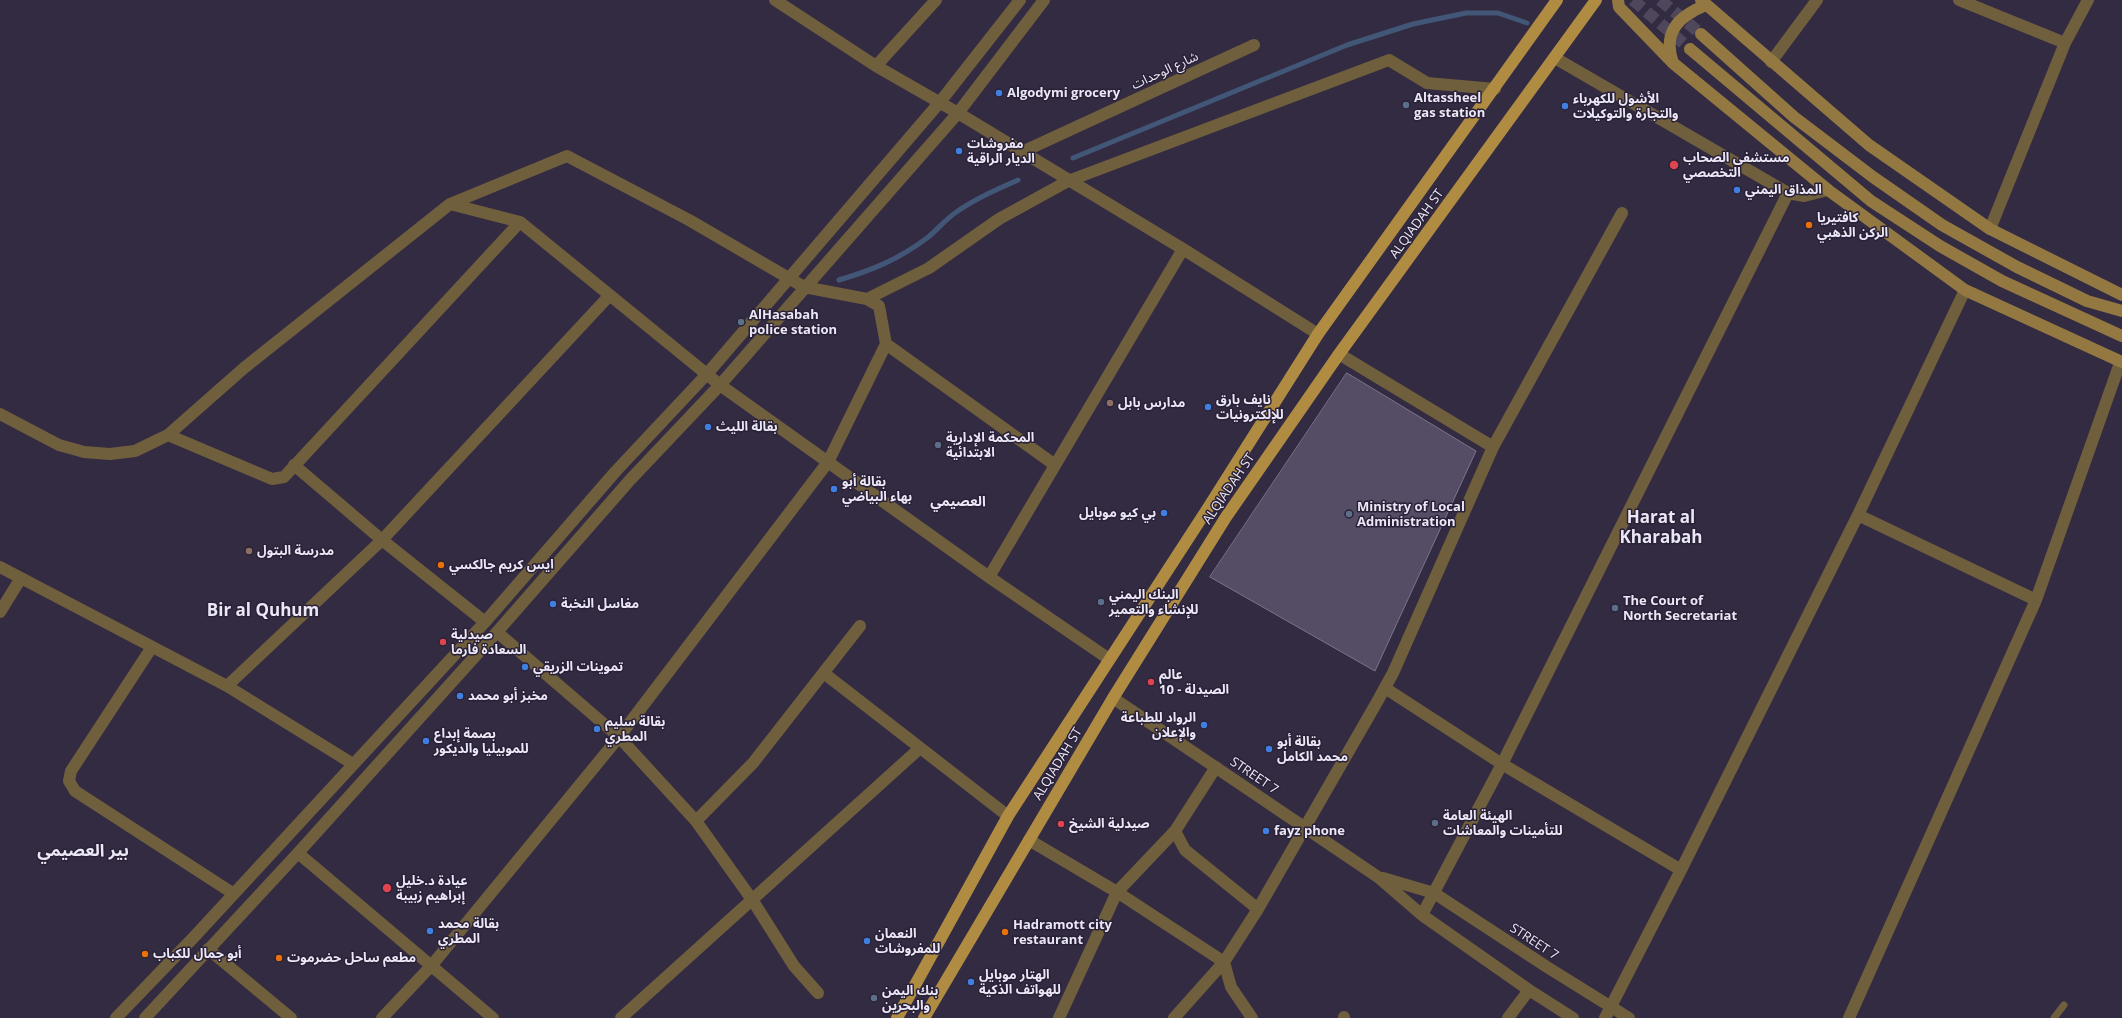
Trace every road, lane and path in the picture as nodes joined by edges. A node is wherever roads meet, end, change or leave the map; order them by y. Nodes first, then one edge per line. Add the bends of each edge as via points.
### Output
1 (775, 0) edge
2 (936, 0) edge
3 (1020, 0) edge
4 (1044, 0) edge
5 (1558, 0) edge
6 (1596, 0) edge
7 (1618, 0) edge
8 (1817, 0) edge
9 (1959, 0) edge
10 (2088, 0) edge
11 (1703, 3) edge
12 (1548, 6) edge
13 (1701, 34) tunnel mouth
14 (2065, 43) junction
15 (1254, 45) dead end
16 (1690, 49) tunnel mouth
17 (1555, 58) junction
18 (1771, 62) junction
19 (1673, 63) junction
20 (876, 66) junction
21 (1495, 89) junction
22 (940, 102) junction
23 (958, 113) junction
24 (1022, 152) junction
25 (1068, 181) junction
26 (1828, 190) junction
27 (1788, 193) junction
28 (450, 204) junction
29 (1622, 213) dead end
30 (520, 222) junction
31 (1990, 229) junction
32 (1183, 249) junction
33 (788, 278) junction
34 (804, 287) junction
35 (1965, 290) junction
36 (2122, 295) edge
37 (609, 296) junction
38 (867, 299) junction
39 (2122, 311) edge
40 (1318, 334) junction
41 (2122, 336) edge
42 (886, 344) junction
43 (1339, 354) junction
44 (2121, 362) edge
45 (708, 374) junction
46 (720, 384) junction
47 (0, 414) edge
48 (168, 435) junction
49 (1493, 447) junction
50 (828, 462) junction
51 (1055, 465) junction
52 (294, 466) junction
53 (1858, 515) junction
54 (382, 540) junction
55 (0, 567) edge
56 (989, 577) junction
57 (21, 578) junction
58 (2036, 600) junction
59 (0, 612) edge
60 (485, 622) junction
61 (860, 626) dead end
62 (497, 632) junction
63 (152, 647) junction
64 (1109, 659) junction
65 (824, 674) junction
66 (227, 686) junction
67 (1385, 688) junction
68 (1113, 698) junction
69 (619, 737) junction
70 (919, 749) junction
71 (353, 764) junction
72 (1502, 764) junction
73 (1216, 767) junction
74 (1008, 816) junction
75 (696, 821) junction
76 (1306, 828) junction
77 (1175, 831) junction
78 (1029, 840) junction
79 (298, 853) junction
80 (1681, 870) junction
81 (1378, 877) junction
82 (1117, 892) junction
83 (1434, 893) junction
84 (234, 894) junction
85 (753, 900) junction
86 (1258, 909) junction
87 (1422, 915) junction
88 (208, 949) junction
89 (1224, 962) junction
90 (432, 965) junction
91 (1529, 990) junction
92 (818, 993) dead end
93 (2064, 1005) dead end
94 (1612, 1007) junction
95 (116, 1018) edge
96 (145, 1018) edge
97 (291, 1018) edge
98 (382, 1018) edge
99 (493, 1018) edge
100 (621, 1018) edge
101 (897, 1018) edge
102 (925, 1018) edge
103 (1059, 1018) edge
104 (1174, 1018) edge
105 (1252, 1018) edge
106 (1508, 1018) edge
107 (1573, 1018) edge
108 (1605, 1018) edge
109 (1629, 1018) edge
110 (1849, 1018) edge
111 (2054, 1018) edge

1 - 20 street
2 - 20 street
3 - 22 street
4 - 23 street
5 - 12 main road, ALQIADAH ST
6 - 17 main road, ALQIADAH ST
7 - 19 street via 1619,7
8 - 18 street
9 - 14 street
10 - 14 street
11 - 18 street
11 - 19 street via 1675,25 1668,49
12 - 21 main road, ALQIADAH ST
13 - 39 street via 1794,117 1942,225 2018,268 2087,301
14 - 31 street
15 - 24 street, شارع الوحدات
16 - 41 street via 1871,201 1940,246 2002,281
17 - 27 street
17 - 43 main road, ALQIADAH ST
18 - 31 street via 1869,145
19 - 26 street
20 - 22 street
21 - 25 street via 1427,83 1389,60
21 - 40 main road, ALQIADAH ST
22 - 23 street
22 - 33 street
23 - 24 street
23 - 34 street
24 - 25 street
25 - 32 street
25 - 38 street via 999,219 929,268
26 - 27 street via 1804,196
26 - 35 street
27 - 72 street
28 - 30 street
28 - 33 street via 567,156 689,220
28 - 48 street via 244,368
29 - 49 street
30 - 37 street
30 - 52 street
31 - 36 street
32 - 40 street
32 - 51 street
33 - 34 street
33 - 45 street
34 - 38 street
34 - 46 street
35 - 44 street
35 - 53 street
37 - 45 street
37 - 54 street
38 - 42 street via 879,306
40 - 64 main road, ALQIADAH ST via 1213,501
42 - 50 street
42 - 51 street
43 - 49 street
43 - 68 main road, ALQIADAH ST via 1226,517
44 - 58 street
45 - 46 street
45 - 60 street via 616,471
46 - 50 street
46 - 62 street via 630,480
47 - 48 street via 60,445 84,452 135,452
48 - 52 street via 272,479 284,477
49 - 67 street
50 - 56 street
50 - 69 street
51 - 56 street
52 - 54 street
53 - 58 street
53 - 80 street
54 - 60 street
54 - 66 street
55 - 57 street
56 - 64 street
57 - 59 street
57 - 63 street
58 - 110 street
60 - 71 street
61 - 65 street
62 - 69 street
62 - 79 street
63 - 66 street
63 - 84 street via 71,770 69,781 75,791
64 - 74 main road, ALQIADAH ST
65 - 70 street
65 - 75 street via 753,762
66 - 71 street
67 - 72 street
67 - 76 street
68 - 73 street, STREET 7
68 - 78 main road, ALQIADAH ST
69 - 75 street
69 - 90 street
70 - 74 street
70 - 85 street
71 - 84 street
72 - 80 street
72 - 83 street
73 - 76 street, STREET 7
73 - 77 street
74 - 101 main road, ALQIADAH ST
75 - 85 street
76 - 81 street, STREET 7
76 - 86 street
77 - 82 street
77 - 86 street via 1185,850
78 - 82 street
78 - 102 main road, ALQIADAH ST
79 - 88 street
79 - 90 street
80 - 94 street
81 - 83 street, STREET 7
81 - 87 street, STREET 7
82 - 89 street
82 - 103 street
83 - 87 street
83 - 94 street, STREET 7
84 - 95 street
85 - 92 street via 794,966
85 - 100 street
86 - 89 street
87 - 91 street, STREET 7
88 - 96 street
88 - 97 street
89 - 104 street
89 - 105 street via 1231,988
90 - 98 street
90 - 99 street
91 - 106 street
91 - 107 street, STREET 7
93 - 111 lane
94 - 108 street
94 - 109 street, STREET 7

